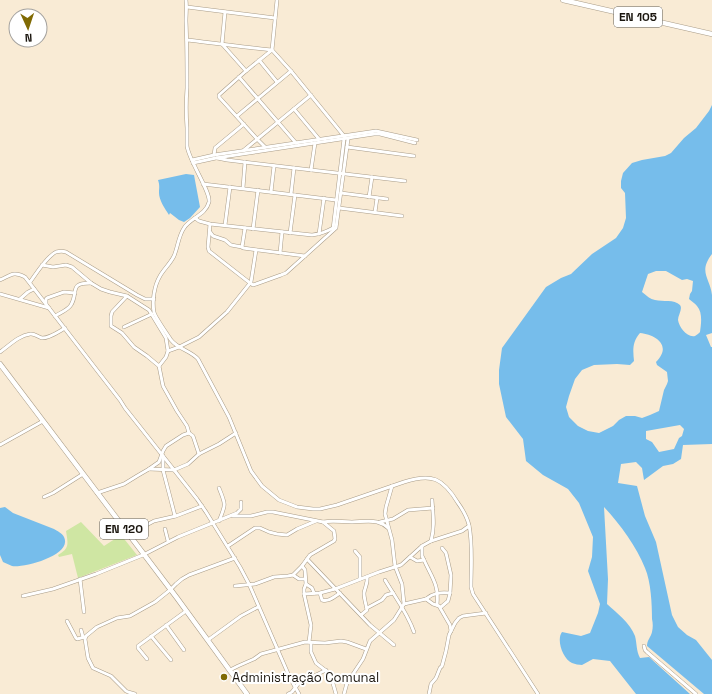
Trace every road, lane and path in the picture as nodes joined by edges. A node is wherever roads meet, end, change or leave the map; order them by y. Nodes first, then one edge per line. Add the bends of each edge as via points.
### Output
1 (186, 0) edge
2 (277, 0) edge
3 (563, 0) edge
4 (187, 7) junction
5 (225, 12) junction
6 (275, 18) junction
7 (712, 34) edge
8 (187, 40) junction
9 (222, 44) junction
10 (272, 50) junction
11 (259, 60) junction
12 (246, 71) junction
13 (290, 71) junction
14 (239, 77) junction
15 (277, 82) junction
16 (311, 95) junction
17 (258, 98) junction
18 (294, 109) junction
19 (237, 116) junction
20 (279, 122) junction
21 (244, 124) junction
22 (345, 138) junction
23 (319, 139) junction
24 (258, 140) junction
25 (416, 141) dead end
26 (296, 143) junction
27 (315, 143) junction
28 (265, 147) junction
29 (347, 147) junction
30 (244, 150) junction
31 (215, 156) junction
32 (414, 156) dead end
33 (192, 162) junction
34 (245, 162) junction
35 (274, 166) junction
36 (294, 168) junction
37 (311, 170) junction
38 (341, 174) junction
39 (372, 177) junction
40 (405, 181) dead end
41 (203, 184) junction
42 (230, 187) junction
43 (243, 188) junction
44 (258, 190) junction
45 (271, 192) junction
46 (341, 193) junction
47 (291, 194) junction
48 (295, 195) junction
49 (369, 197) junction
50 (324, 198) junction
51 (377, 198) junction
52 (387, 199) dead end
53 (336, 200) junction
54 (339, 208) junction
55 (375, 212) junction
56 (402, 216) dead end
57 (195, 218) junction
58 (210, 224) junction
59 (225, 225) junction
60 (245, 228) junction
61 (253, 228) junction
62 (334, 229) junction
63 (210, 232) junction
64 (282, 232) junction
65 (290, 233) junction
66 (319, 234) junction
67 (242, 247) junction
68 (256, 250) junction
69 (280, 252) junction
70 (305, 256) junction
71 (42, 265) junction
72 (0, 280) edge
73 (30, 282) junction
74 (91, 283) junction
75 (250, 283) junction
76 (34, 289) junction
77 (75, 293) junction
78 (0, 294) edge
79 (127, 296) junction
80 (20, 299) junction
81 (154, 300) junction
82 (46, 304) junction
83 (49, 308) junction
84 (152, 314) junction
85 (55, 316) junction
86 (124, 327) dead end
87 (65, 328) junction
88 (179, 347) junction
89 (168, 351) junction
90 (0, 352) edge
91 (0, 364) edge
92 (159, 366) junction
93 (43, 421) junction
94 (189, 433) junction
95 (236, 433) junction
96 (0, 445) edge
97 (199, 454) junction
98 (162, 455) junction
99 (149, 469) junction
100 (163, 470) junction
101 (174, 470) junction
102 (83, 474) junction
103 (392, 486) junction
104 (219, 488) dead end
105 (97, 493) junction
106 (44, 497) dead end
107 (432, 500) dead end
108 (241, 502) dead end
109 (202, 506) junction
110 (433, 508) junction
111 (175, 516) junction
112 (232, 516) junction
113 (219, 521) junction
114 (317, 521) junction
115 (386, 521) junction
116 (323, 522) junction
117 (379, 522) junction
118 (213, 524) junction
119 (469, 526) junction
120 (164, 529) dead end
121 (389, 530) junction
122 (128, 535) junction
123 (431, 541) junction
124 (168, 542) junction
125 (228, 546) junction
126 (422, 546) junction
127 (442, 548) dead end
128 (355, 551) dead end
129 (143, 555) junction
130 (410, 557) junction
131 (235, 558) junction
132 (307, 559) junction
133 (424, 560) junction
134 (302, 566) junction
135 (395, 566) junction
136 (293, 574) junction
137 (367, 576) junction
138 (305, 579) junction
139 (360, 579) junction
140 (80, 580) junction
141 (385, 580) dead end
142 (249, 584) junction
143 (306, 584) junction
144 (235, 586) dead end
145 (335, 589) junction
146 (170, 590) junction
147 (314, 593) junction
148 (393, 593) junction
149 (438, 593) junction
150 (450, 593) junction
151 (304, 594) junction
152 (320, 594) junction
153 (340, 594) junction
154 (23, 596) dead end
155 (426, 599) junction
156 (403, 606) junction
157 (439, 606) junction
158 (258, 607) junction
159 (367, 608) junction
160 (186, 611) junction
161 (84, 612) dead end
162 (486, 613) junction
163 (361, 615) junction
164 (67, 621) dead end
165 (166, 625) junction
166 (81, 630) dead end
167 (451, 631) junction
168 (380, 632) junction
169 (414, 632) dead end
170 (151, 636) junction
171 (84, 637) junction
172 (208, 640) junction
173 (310, 643) junction
174 (394, 645) dead end
175 (644, 646) dead end
176 (277, 649) junction
177 (366, 649) junction
178 (184, 650) dead end
179 (147, 659) dead end
180 (170, 660) dead end
181 (230, 670) junction
182 (324, 670) junction
183 (295, 688) junction
184 (136, 694) edge
185 (247, 694) edge
186 (288, 694) edge
187 (299, 694) edge
188 (336, 694) edge
189 (344, 694) edge
190 (429, 694) edge
191 (538, 694) edge
192 (696, 694) edge

1 - 4 street
2 - 6 street
3 - 7 main road, EN 105
4 - 5 street
4 - 8 street
5 - 6 street
5 - 9 street
6 - 10 street
8 - 9 street
8 - 33 street via 186,122 187,145
9 - 10 street
9 - 12 street
10 - 11 street
10 - 13 street
11 - 12 street
11 - 15 street
12 - 14 street
13 - 15 street
13 - 16 street
14 - 17 street
14 - 19 street via 219,95
15 - 17 street
16 - 18 street
16 - 22 street
17 - 19 street
17 - 20 street
18 - 20 street
18 - 23 street
19 - 21 street
20 - 24 street
20 - 26 street
21 - 24 street
21 - 31 street via 215,148
22 - 23 street
22 - 25 street via 380,131
22 - 27 street
22 - 29 street
22 - 38 street
23 - 26 street
24 - 28 street
24 - 30 street
26 - 28 street
27 - 31 street
27 - 37 street
28 - 30 street
29 - 32 street
29 - 38 street
30 - 31 street
31 - 33 street
31 - 34 street
33 - 41 street
34 - 35 street
34 - 43 street
35 - 36 street
35 - 45 street
36 - 37 street
36 - 47 street
37 - 38 street
38 - 39 street
38 - 46 street
38 - 53 street
39 - 40 street
39 - 49 street
41 - 42 street
41 - 57 street via 209,202 205,210
42 - 43 street
42 - 59 street
43 - 44 street
44 - 45 street
44 - 61 street
45 - 47 street
46 - 49 street
46 - 54 street
47 - 48 street
48 - 50 street
48 - 65 street
49 - 51 street
50 - 53 street
50 - 66 street
51 - 52 street
51 - 55 street
53 - 62 street
54 - 55 street
54 - 62 street
55 - 56 street
57 - 58 street
57 - 81 street via 182,229 174,256 156,286
58 - 59 street
58 - 63 street
59 - 60 street
60 - 61 street
60 - 67 street
61 - 64 street
62 - 66 street
62 - 70 street
63 - 67 street via 231,245
63 - 75 street via 209,252
64 - 65 street
64 - 69 street
65 - 66 street
67 - 68 street
68 - 69 street
68 - 75 street
69 - 70 street
70 - 75 street via 283,274 254,285
71 - 73 street
71 - 74 street via 72,267
71 - 81 street via 58,251 66,252 137,295
72 - 73 street via 15,273
73 - 76 street
74 - 77 street via 78,284
74 - 79 street via 105,291
75 - 88 street via 227,312 199,337
76 - 80 street
76 - 82 street
77 - 82 street via 64,292 47,298
77 - 85 street via 70,307
78 - 80 street
79 - 84 street
79 - 92 street via 112,312 111,326
80 - 83 street
81 - 84 street
82 - 83 street
83 - 85 street
84 - 86 street
84 - 88 street
84 - 89 street via 166,338
85 - 87 street
87 - 90 street via 47,337 40,338 34,334 20,337
87 - 98 street
88 - 89 street
88 - 95 street via 198,360
89 - 92 street
91 - 93 main road, EN 120
92 - 94 street via 163,386
93 - 96 street
93 - 102 main road, EN 120
94 - 97 street via 193,436
94 - 98 street via 166,446
95 - 97 street
95 - 103 street via 254,477 272,495 288,504 320,509
97 - 101 street via 190,463
98 - 99 street via 159,462
98 - 100 street
98 - 101 street
99 - 100 street
99 - 105 street via 124,484
100 - 101 street
100 - 111 street
101 - 109 street
102 - 105 main road, EN 120
102 - 106 street
103 - 115 street via 386,507
103 - 119 street via 416,478 440,482 454,496
104 - 113 street via 225,505
105 - 122 main road, EN 120
107 - 110 street
108 - 112 street via 241,509
109 - 111 street
109 - 118 street
110 - 115 street via 408,510
110 - 123 street via 434,527
111 - 122 street via 156,520
112 - 113 street
112 - 114 street via 273,512
113 - 118 street
114 - 116 street
114 - 125 street via 287,535 257,527
115 - 117 street
115 - 121 street
116 - 117 street
116 - 132 street via 334,531 335,540
117 - 121 street
118 - 124 street
118 - 125 street
119 - 123 street via 462,531
119 - 162 street via 471,587
120 - 124 street
121 - 135 street
122 - 129 main road, EN 120
123 - 126 street
124 - 129 street
125 - 131 street
126 - 130 street
126 - 133 street
127 - 150 street via 446,553 450,571
128 - 139 street via 360,557
129 - 140 street
129 - 146 main road, EN 120
130 - 133 street
130 - 135 street via 401,565
131 - 142 street
131 - 146 street via 189,575
132 - 134 street
132 - 145 street
133 - 149 street
134 - 136 street
134 - 138 street via 305,570
135 - 137 street
135 - 156 street via 402,584
136 - 138 street via 299,579
136 - 142 street
137 - 139 street
137 - 159 street via 364,596
138 - 143 street
139 - 145 street
140 - 154 street
140 - 161 street
141 - 148 street
142 - 144 street
142 - 158 street
143 - 147 street
143 - 151 street
145 - 152 street
145 - 153 street
146 - 160 main road, EN 120
146 - 171 street via 156,602 130,616 116,618 97,627
147 - 151 street
147 - 152 street
148 - 156 street
148 - 159 street
149 - 150 street
149 - 155 street
149 - 157 street
150 - 157 street via 448,601
151 - 173 street via 311,625
152 - 153 street via 322,600 327,601
153 - 163 street
155 - 156 street
155 - 157 street
156 - 168 street via 394,620
156 - 169 street
157 - 167 street
158 - 172 street
158 - 176 street
159 - 163 street
160 - 165 street
160 - 172 main road, EN 120
162 - 167 street via 459,618
162 - 191 street
163 - 168 street
164 - 171 street via 77,639
165 - 170 street
165 - 178 street
166 - 171 street
167 - 190 street via 442,666 431,684
168 - 174 street
168 - 177 street
170 - 179 street via 138,646
170 - 180 street
171 - 184 street via 88,658 93,668 109,674 126,691
172 - 181 main road, EN 120
173 - 176 street
173 - 177 street via 341,641
173 - 182 street via 316,663
175 - 192 street via 647,652
176 - 181 street
176 - 183 street
177 - 189 street
181 - 185 main road, EN 120
182 - 183 street
182 - 188 street via 332,680
183 - 186 street
183 - 187 street

